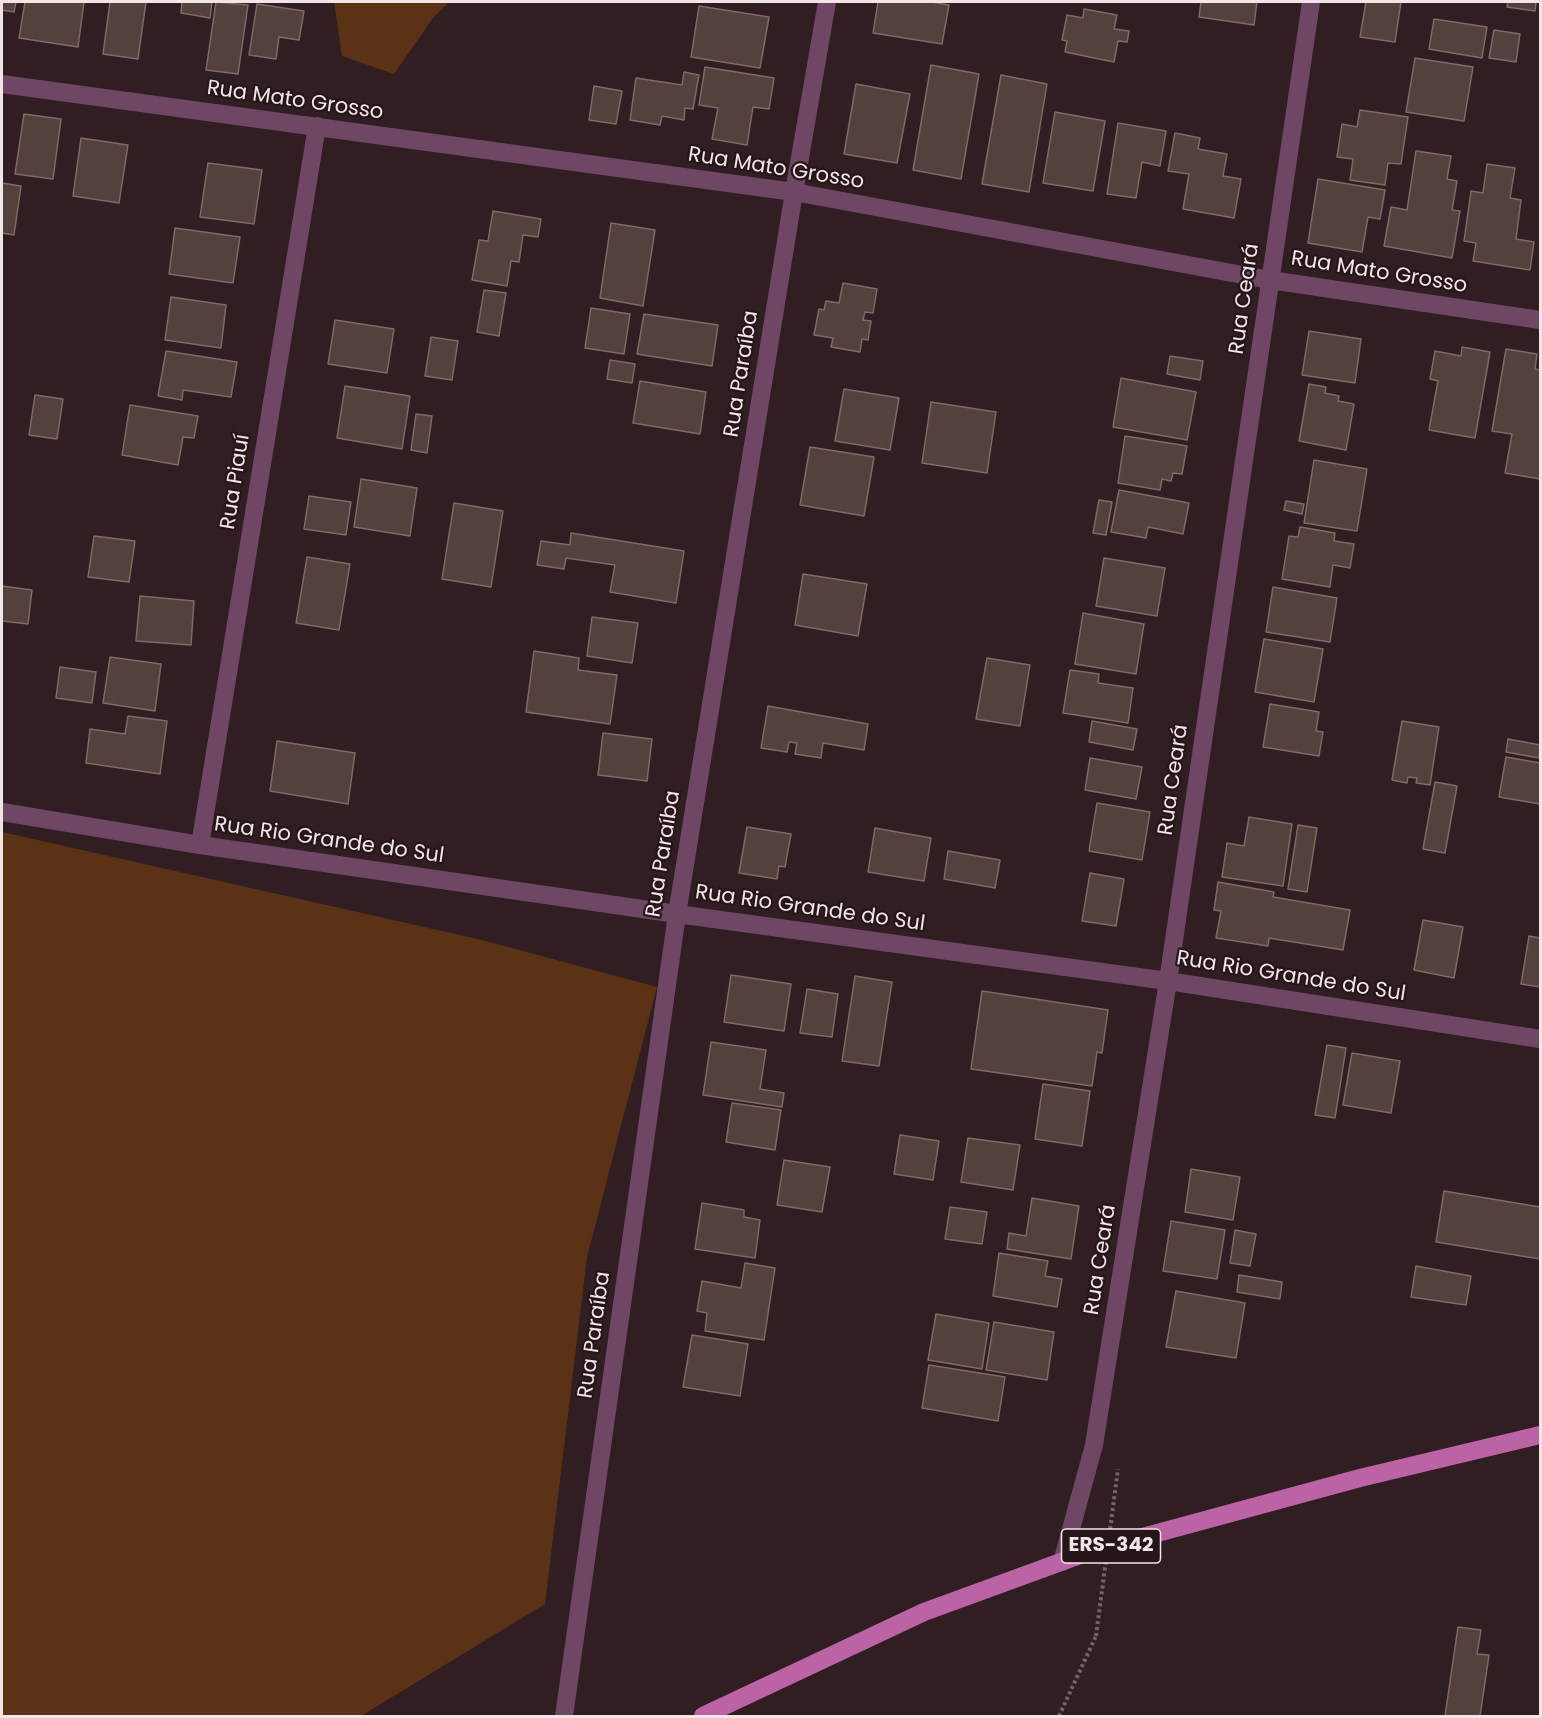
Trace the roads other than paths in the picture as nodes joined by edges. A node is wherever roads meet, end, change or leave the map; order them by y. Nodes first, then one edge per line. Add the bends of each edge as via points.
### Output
1 (827, 2) edge
2 (1311, 2) edge
3 (2, 84) edge
4 (317, 126) junction
5 (794, 192) junction
6 (1270, 280) junction
7 (1540, 320) edge
8 (2, 812) edge
9 (200, 845) junction
10 (677, 914) junction
11 (1168, 981) junction
12 (1540, 1039) edge
13 (1540, 1435) edge
14 (1062, 1562) junction
15 (564, 1716) edge
16 (703, 1716) edge

1 - 5 street, Rua Paraíba
2 - 6 street, Rua Ceará
3 - 4 street, Rua Mato Grosso
4 - 5 street, Rua Mato Grosso
4 - 9 street, Rua Piauí
5 - 6 street, Rua Mato Grosso
5 - 10 street, Rua Paraíba
6 - 7 street, Rua Mato Grosso
6 - 11 street, Rua Ceará
8 - 9 street, Rua Rio Grande do Sul
9 - 10 street, Rua Rio Grande do Sul
10 - 11 street, Rua Rio Grande do Sul
10 - 15 street, Rua Paraíba
11 - 12 street, Rua Rio Grande do Sul
11 - 14 street, Rua Ceará via 1094,1445
13 - 14 main road, ERS-342 via 1360,1478
14 - 16 main road, ERS-342 via 924,1612

